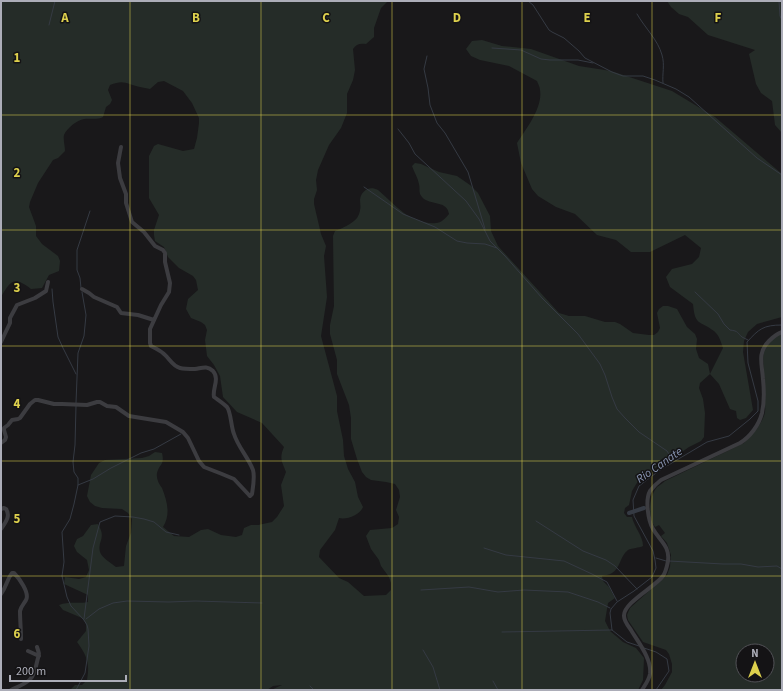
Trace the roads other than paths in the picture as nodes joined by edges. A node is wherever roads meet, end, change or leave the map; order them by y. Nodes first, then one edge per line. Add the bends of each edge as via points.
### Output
1 (121, 147) dead end
2 (48, 282) dead end
3 (82, 289) dead end
4 (154, 320) junction
5 (782, 332) edge
6 (1, 342) edge
7 (1, 444) edge
8 (1, 509) edge
9 (1, 529) edge
10 (1, 594) edge
11 (21, 639) dead end
12 (37, 647) dead end
13 (28, 651) dead end
14 (40, 656) junction
15 (11, 690) edge
16 (642, 690) edge

1 - 4 street via 118,163 120,178 132,222 163,250 170,283 169,292
2 - 6 street via 46,291 17,305
3 - 4 street via 117,307 120,313
4 - 7 street via 150,329 151,346 169,358 173,365 182,369 202,367 212,370 216,382 214,398 227,407 236,440 253,471 254,480 250,496 234,479 204,467 183,432 161,421 129,416 116,407 100,402 68,405 35,400 20,418 12,420 4,428 6,437
5 - 16 street via 774,336 763,349 762,413 746,439 661,480 650,491 648,516 664,544 667,566 663,576 631,604 624,615 650,667 648,681
8 - 9 street via 6,509 9,514
10 - 11 street via 11,573 16,575 26,589 26,600 20,611
12 - 14 street
13 - 14 street
14 - 15 street via 31,680

